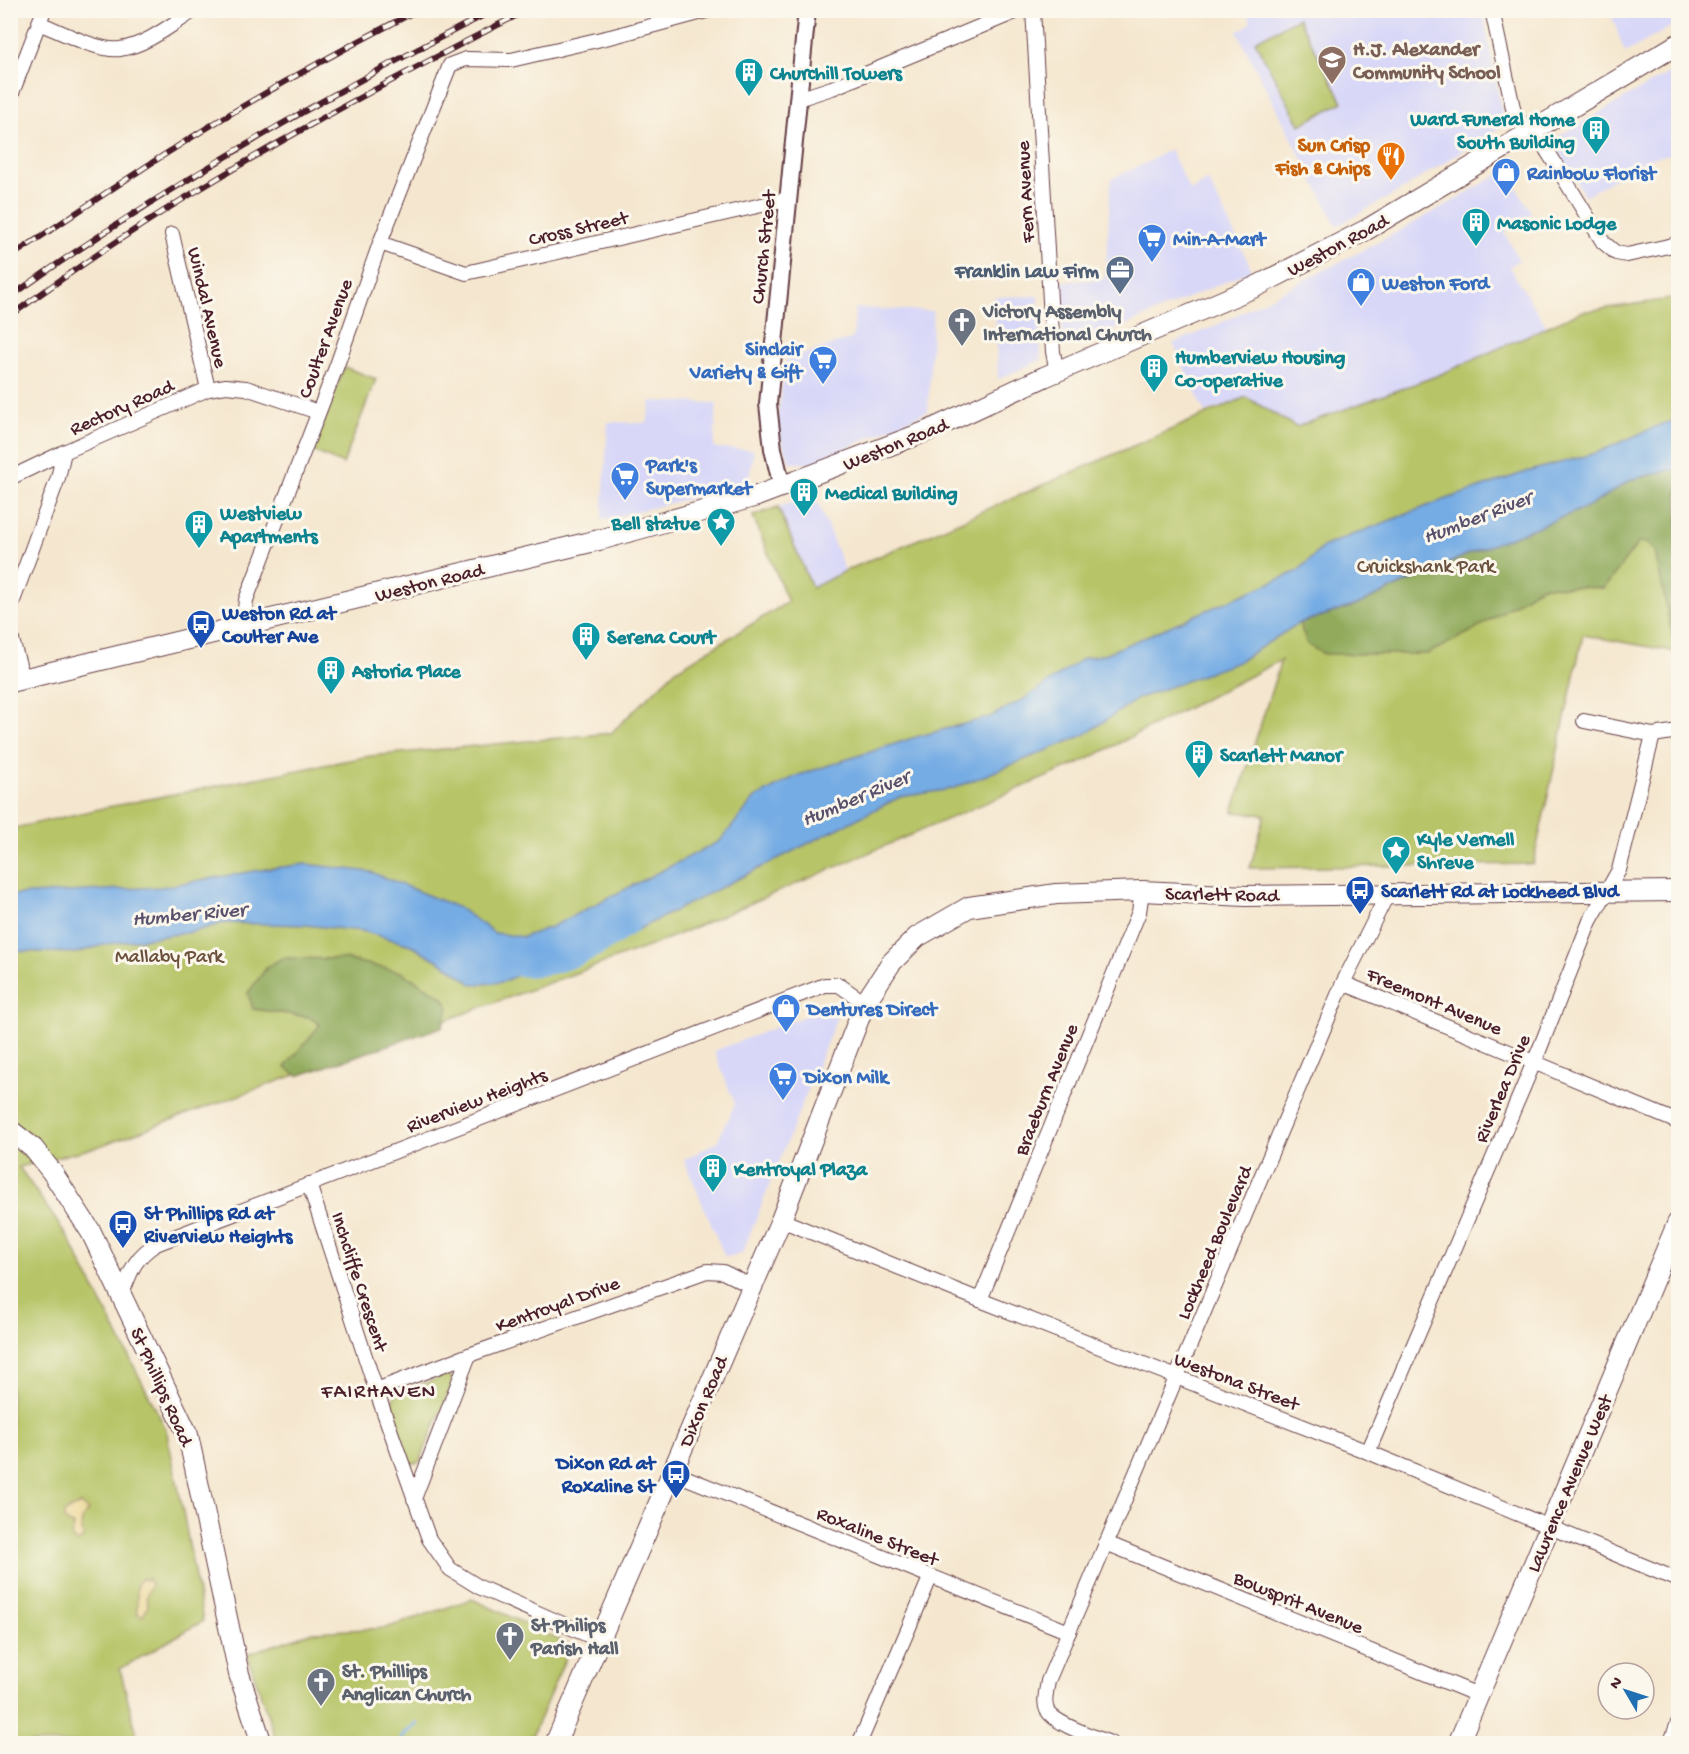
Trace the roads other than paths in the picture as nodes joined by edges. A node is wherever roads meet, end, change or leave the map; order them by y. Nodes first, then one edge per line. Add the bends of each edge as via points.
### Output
1 (195, 10) edge
2 (710, 10) edge
3 (807, 10) edge
4 (1020, 10) edge
5 (1033, 10) edge
6 (1492, 10) edge
7 (42, 17) edge
8 (985, 17) edge
9 (1678, 44) edge
10 (10, 98) edge
11 (798, 99) junction
12 (1531, 132) junction
13 (788, 199) junction
14 (172, 234) dead end
15 (380, 243) junction
16 (1678, 244) edge
17 (1058, 372) junction
18 (208, 389) junction
19 (318, 412) junction
20 (64, 452) junction
21 (10, 478) edge
22 (782, 487) junction
23 (10, 609) edge
24 (243, 627) junction
25 (10, 633) edge
26 (17, 681) edge
27 (1584, 721) dead end
28 (1678, 731) edge
29 (1653, 735) junction
30 (1142, 891) junction
31 (1606, 891) junction
32 (1678, 891) edge
33 (1388, 893) junction
34 (1343, 983) junction
35 (865, 1003) junction
36 (844, 1056) joint
37 (1534, 1063) junction
38 (1678, 1122) edge
39 (10, 1130) edge
40 (309, 1184) junction
41 (781, 1220) junction
42 (1678, 1222) edge
43 (751, 1286) junction
44 (122, 1294) junction
45 (980, 1300) junction
46 (469, 1355) junction
47 (1177, 1378) junction
48 (376, 1390) junction
49 (1368, 1452) junction
50 (672, 1472) junction
51 (414, 1500) junction
52 (1550, 1527) junction
53 (1106, 1543) junction
54 (930, 1578) junction
55 (1678, 1580) edge
56 (1069, 1632) junction
57 (599, 1640) junction
58 (1478, 1695) junction
59 (1678, 1723) edge
60 (262, 1743) edge
61 (555, 1743) edge
62 (859, 1743) edge
63 (1112, 1743) edge
64 (1458, 1743) edge
65 (1670, 1743) edge

1 - 7 street via 141,43 118,50 99,46
2 - 15 street, Coulter Avenue via 511,60 466,59 450,65
3 - 11 street, Church Street
4 - 8 street
5 - 17 street, Fern Avenue via 1053,352
6 - 12 street via 1515,117
7 - 10 street
8 - 11 street via 832,88
9 - 12 main road, Weston Road
11 - 13 street, Church Street
12 - 16 street via 1543,144 1604,242 1616,253 1627,255
12 - 17 main road, Weston Road via 1314,258
13 - 15 street, Cross Street via 465,273
13 - 22 street, Church Street via 768,404 772,449
14 - 18 street, Windal Avenue
15 - 19 street, Coulter Avenue
17 - 22 main road, Weston Road via 930,430
18 - 19 street, Rectory Road via 246,388
18 - 20 street, Rectory Road
19 - 24 street, Coulter Avenue via 246,600
20 - 21 street
20 - 23 street, Rectory Road
22 - 24 main road, Weston Road via 603,539
24 - 26 main road, Weston Road
25 - 26 street
27 - 29 street
28 - 29 street
29 - 31 street, Riverlea Drive via 1619,870
30 - 33 main road, Scarlett Road via 1246,896
30 - 35 main road, Scarlett Road via 1056,894 969,908 917,937 891,963
30 - 45 street, Braeburn Avenue via 1139,912
31 - 32 main road, Scarlett Road
31 - 33 main road, Scarlett Road
31 - 37 street, Riverlea Drive via 1590,921
33 - 34 street, Lockheed Boulevard
34 - 37 street, Freemont Avenue
34 - 47 street, Lockheed Boulevard
35 - 36 main road, Scarlett Road
35 - 40 street, Riverview Heights via 839,985 825,985
36 - 41 main road, Dixon Road
37 - 38 street, Freemont Avenue
37 - 49 street, Riverlea Drive
39 - 44 main road, St Phillips Road via 33,1148 72,1200
40 - 44 street, Riverview Heights via 156,1244 135,1261
40 - 48 street, Inchcliffe Crescent
41 - 43 main road, Dixon Road
41 - 45 street, Westona Street
42 - 52 main road, Lawrence Avenue West
43 - 46 street, Kentroyal Drive via 723,1272 707,1271
43 - 50 main road, Dixon Road
44 - 60 main road, St Phillips Road via 188,1435 238,1674
45 - 47 street, Westona Street
46 - 48 street, Kentroyal Drive
46 - 51 street
47 - 49 street, Westona Street
47 - 53 street, Lockheed Boulevard
48 - 51 street, Inchcliffe Crescent
49 - 52 street, Westona Street
50 - 54 street, Roxaline Street
50 - 57 main road, Dixon Road
51 - 57 street, Inchcliffe Crescent via 429,1539 450,1569 479,1587
52 - 55 street, Westona Street
52 - 58 main road, Lawrence Avenue West
53 - 56 street, Lockheed Boulevard
53 - 58 street, Bowsprit Avenue
54 - 56 street, Roxaline Street
54 - 62 street
56 - 63 street, Lockheed Boulevard via 1048,1681 1047,1710 1068,1726
57 - 61 main road, Dixon Road
58 - 64 main road, Lawrence Avenue West
59 - 65 street

